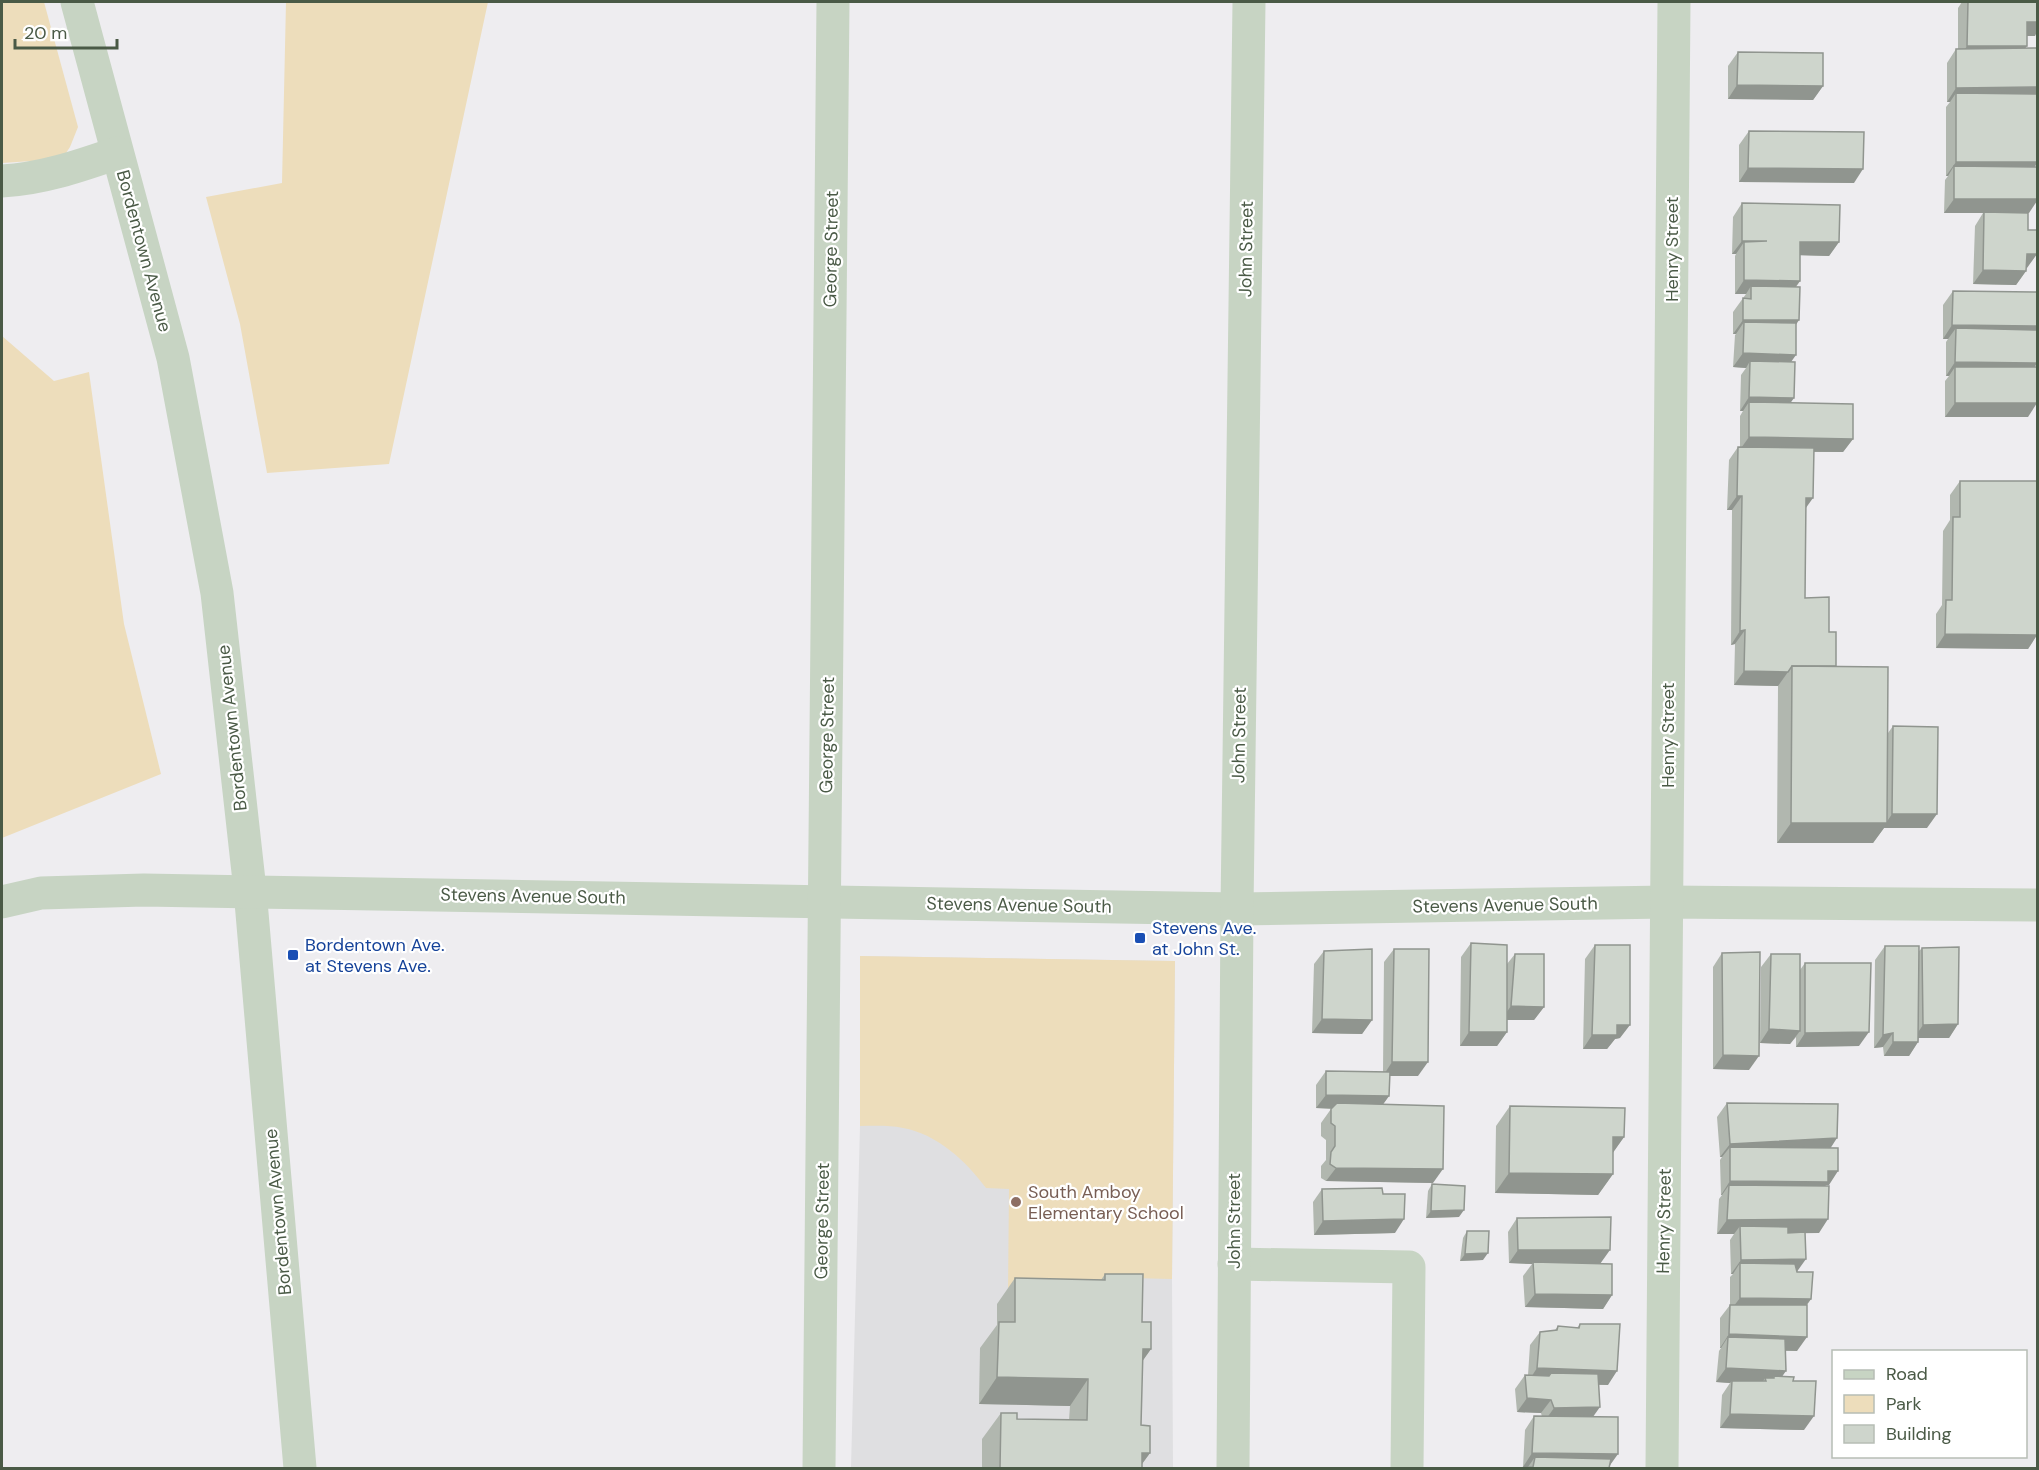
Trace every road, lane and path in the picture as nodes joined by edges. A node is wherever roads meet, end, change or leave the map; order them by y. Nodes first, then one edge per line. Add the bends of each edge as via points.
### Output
1 (77, 2) edge
2 (833, 2) edge
3 (1249, 2) edge
4 (1674, 2) edge
5 (117, 153) junction
6 (2, 181) edge
7 (250, 890) junction
8 (2, 902) edge
9 (825, 902) junction
10 (1667, 902) junction
11 (2037, 905) edge
12 (1237, 909) junction
13 (1234, 1264) junction
14 (300, 1468) edge
15 (819, 1468) edge
16 (1233, 1468) edge
17 (1407, 1468) edge
18 (1662, 1468) edge

1 - 5 street, Bordentown Avenue
2 - 9 street, George Street
3 - 12 street, John Street
4 - 10 street, Henry Street
5 - 6 street via 70,169
5 - 7 street, Bordentown Avenue via 172,358 217,593
7 - 8 street, Stevens Avenue South via 41,893
7 - 9 street, Stevens Avenue South
7 - 14 street, Bordentown Avenue
9 - 12 street, Stevens Avenue South
9 - 15 street, George Street
10 - 11 street, Stevens Avenue South
10 - 12 street, Stevens Avenue South
10 - 18 street, Henry Street
12 - 13 street, John Street
13 - 16 street, John Street
13 - 17 street via 1409,1267

